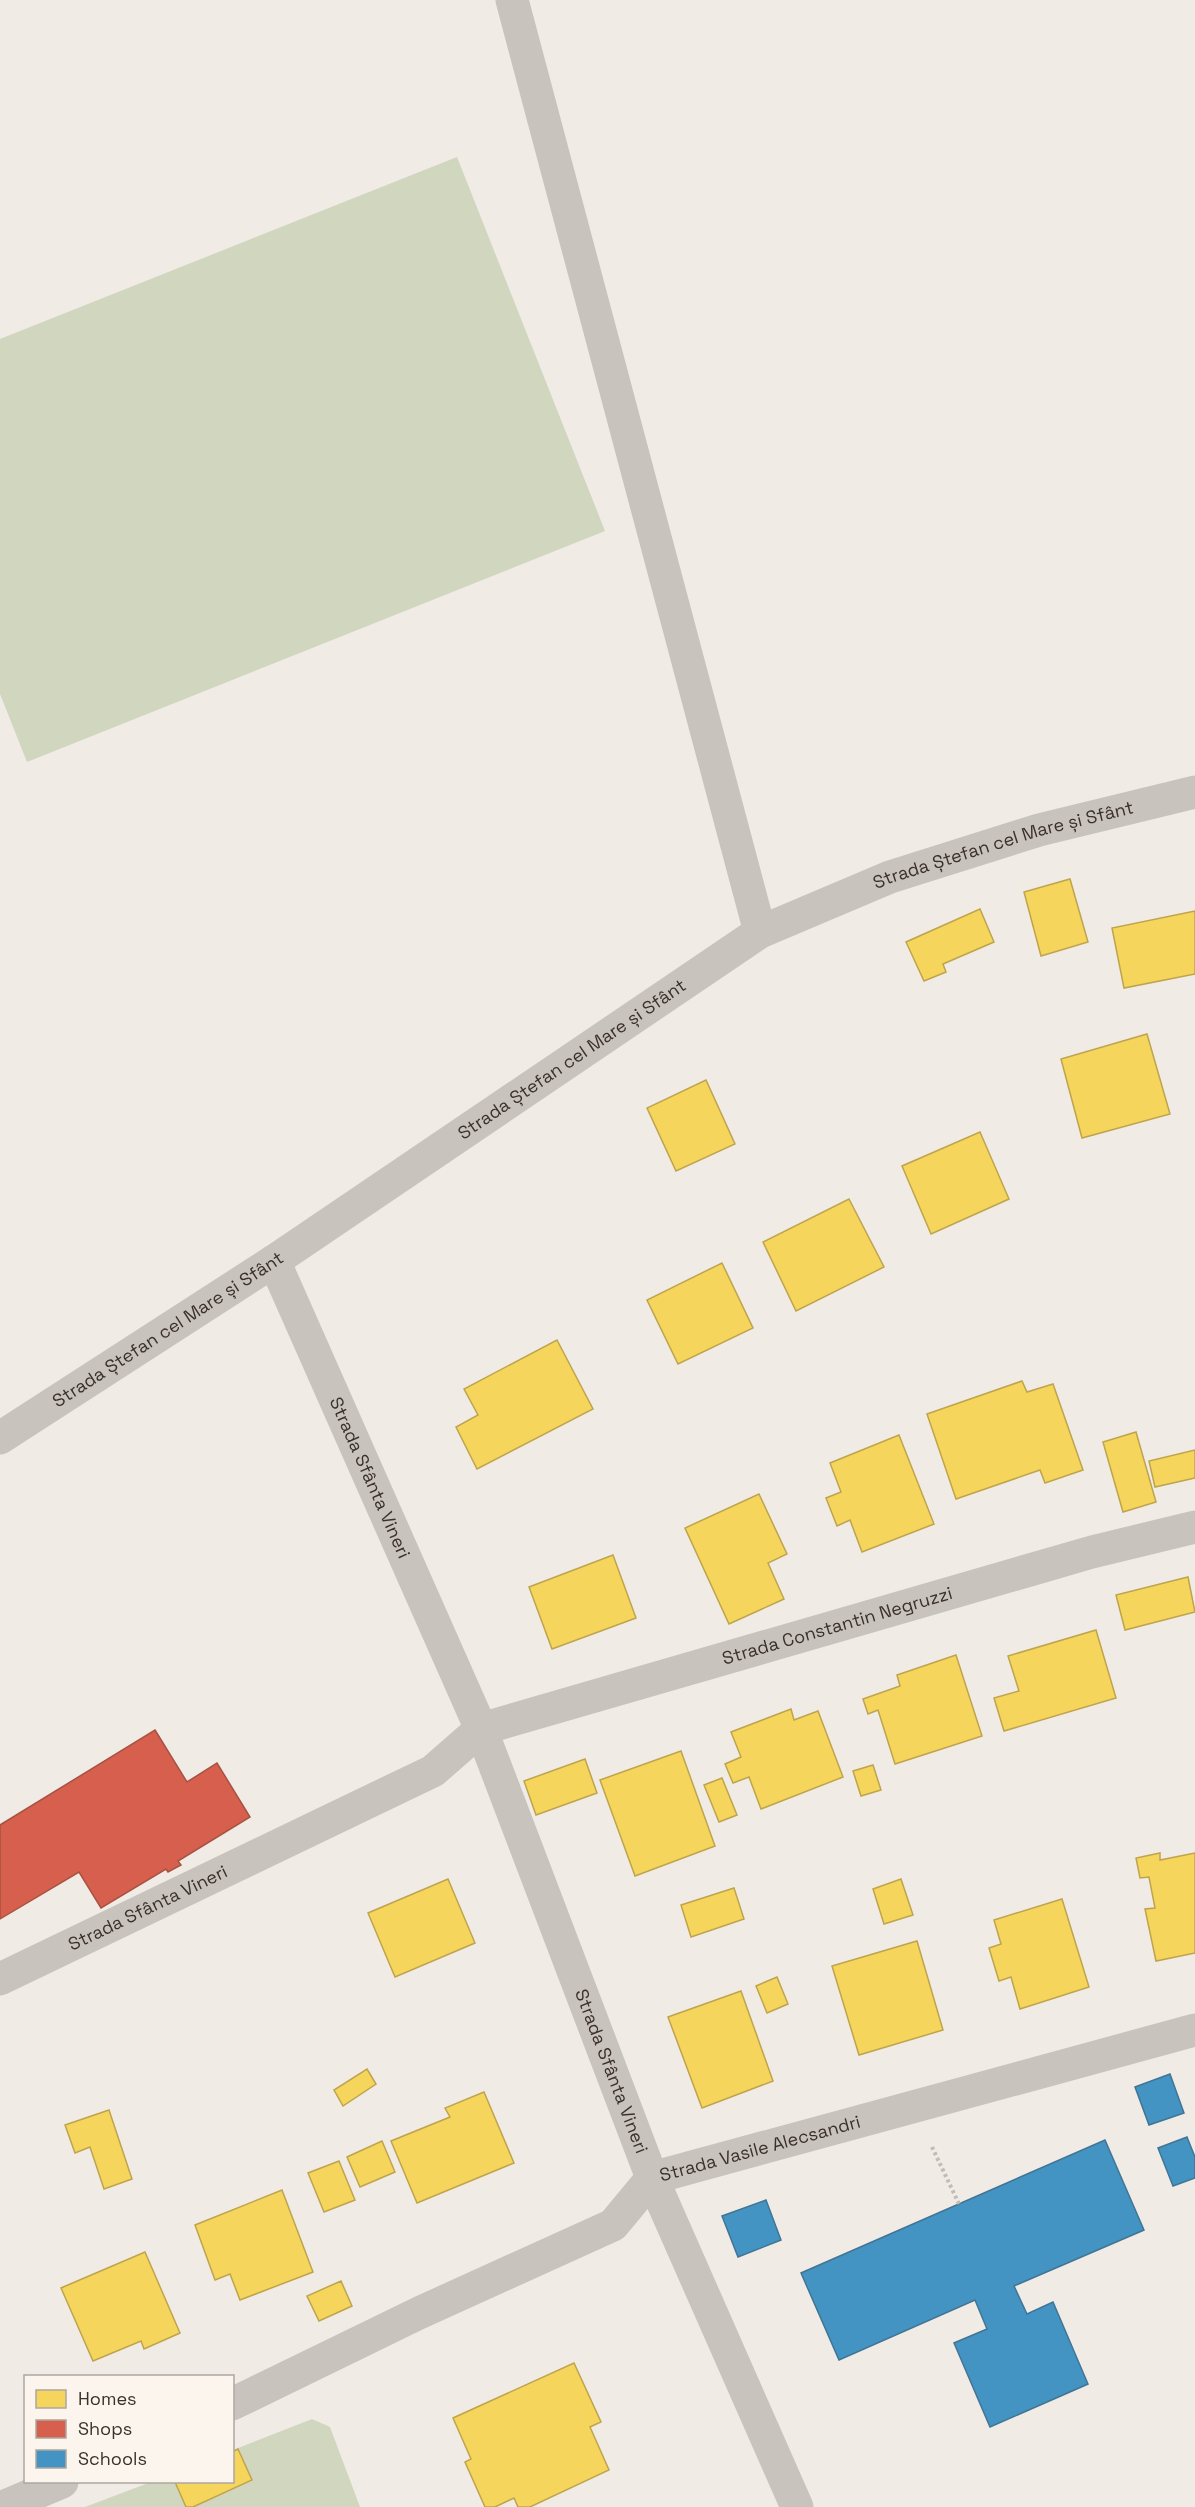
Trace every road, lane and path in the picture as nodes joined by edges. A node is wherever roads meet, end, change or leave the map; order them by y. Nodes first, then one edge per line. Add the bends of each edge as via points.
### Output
1 (512, 0) edge
2 (1195, 792) edge
3 (760, 932) junction
4 (274, 1261) junction
5 (0, 1438) edge
6 (1195, 1527) edge
7 (481, 1729) junction
8 (0, 1979) edge
9 (1195, 2030) edge
10 (910, 2107) junction
11 (652, 2178) junction
12 (959, 2204) dead end
13 (234, 2403) edge
14 (57, 2483) edge
15 (3, 2507) edge
16 (797, 2507) edge

1 - 3 street
2 - 3 street, Strada Ștefan cel Mare și Sfânt via 1039,830 890,877
3 - 4 street, Strada Ștefan cel Mare și Sfânt
4 - 5 street, Strada Ștefan cel Mare și Sfânt
4 - 7 street, Strada Sfânta Vineri
6 - 7 street, Strada Constantin Negruzzi via 1092,1552
7 - 8 street, Strada Sfânta Vineri via 433,1771
7 - 11 street, Strada Sfânta Vineri
9 - 10 street, Strada Vasile Alecsandri
10 - 11 street, Strada Vasile Alecsandri
10 - 12 path
11 - 13 street, Strada Vasile Alecsandri via 613,2225
11 - 16 street, Strada Sfânta Vineri
14 - 15 street

